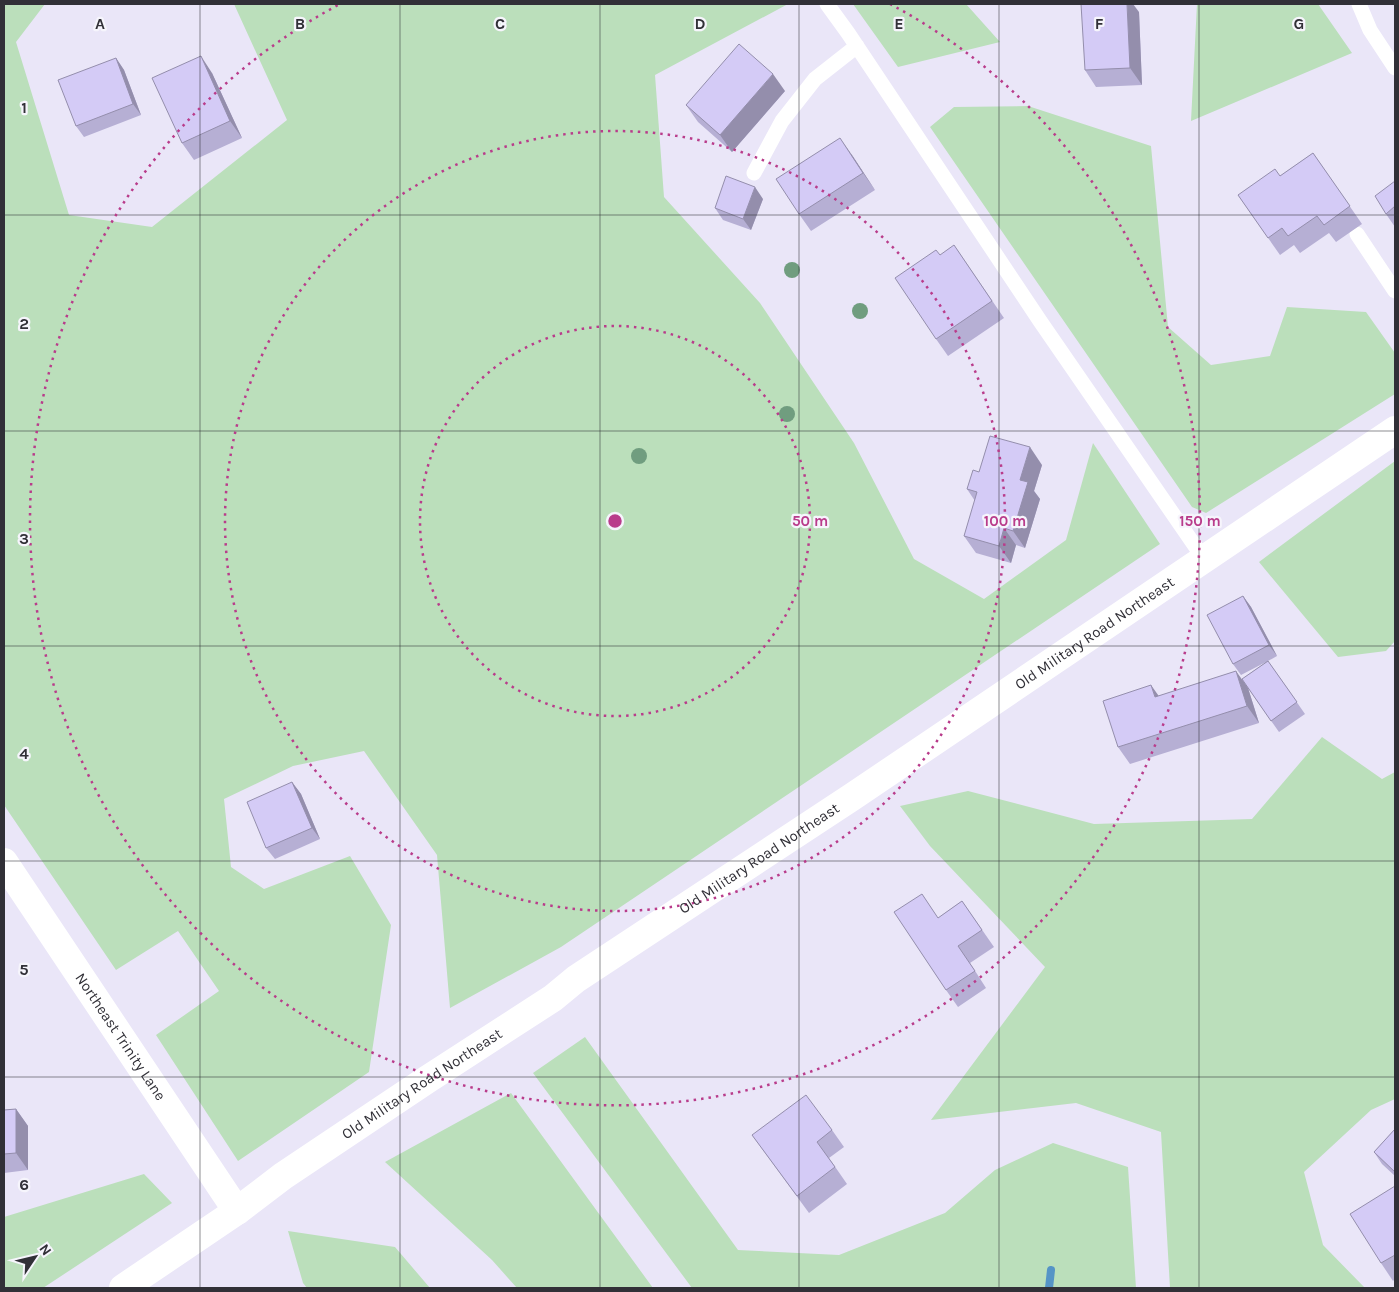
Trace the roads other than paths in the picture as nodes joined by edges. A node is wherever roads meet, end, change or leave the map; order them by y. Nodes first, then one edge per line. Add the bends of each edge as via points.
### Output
1 (827, 4) edge
2 (1359, 4) edge
3 (857, 46) junction
4 (1395, 68) edge
5 (754, 173) dead end
6 (1357, 234) dead end
7 (1395, 292) edge
8 (1395, 430) edge
9 (1204, 559) junction
10 (4, 862) edge
11 (238, 1211) junction
12 (123, 1288) edge

1 - 3 lane
2 - 4 lane via 1370,30
3 - 5 lane via 815,79 782,121
3 - 9 lane
6 - 7 lane
8 - 9 street, Old Military Road Northeast
9 - 11 street, Old Military Road Northeast via 283,1176
10 - 11 street, Northeast Trinity Lane
11 - 12 street, Old Military Road Northeast

